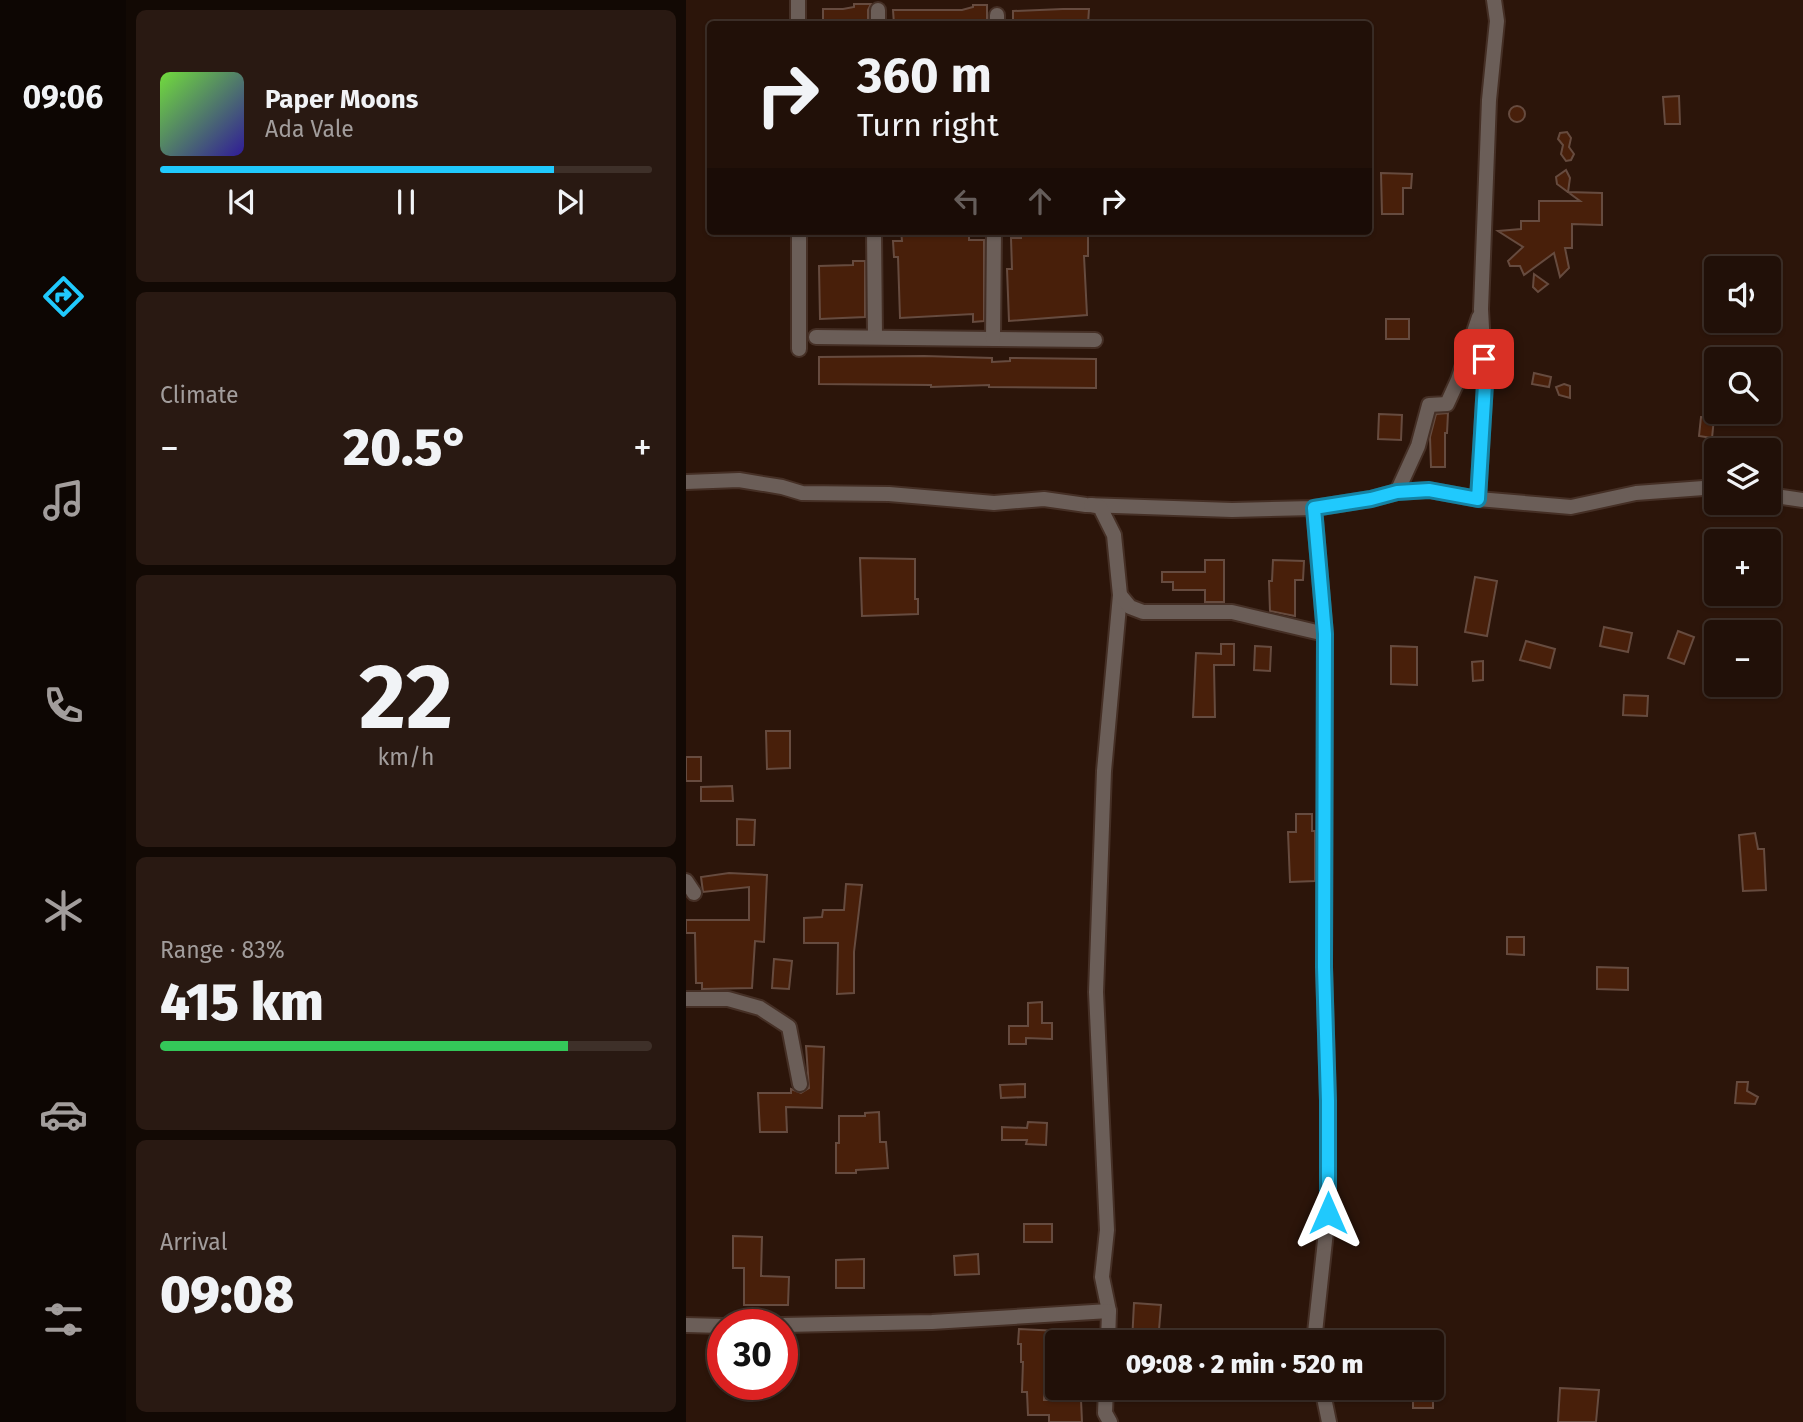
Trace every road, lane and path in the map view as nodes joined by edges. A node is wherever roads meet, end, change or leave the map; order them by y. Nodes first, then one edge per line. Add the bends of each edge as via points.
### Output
1 (798, 0) edge
2 (1494, 0) edge
3 (799, 21) edge
4 (799, 235) edge
5 (874, 235) edge
6 (994, 235) edge
7 (1481, 309) junction
8 (816, 337) dead end
9 (875, 337) junction
10 (993, 339) junction
11 (1095, 340) dead end
12 (799, 349) dead end
13 (686, 482) edge
14 (1704, 488) edge
15 (1397, 492) junction
16 (1781, 497) edge
17 (1478, 499) junction
18 (1803, 500) edge
19 (1086, 505) junction
20 (1314, 508) junction
21 (1120, 595) junction
22 (1325, 634) junction
23 (686, 999) edge
24 (800, 1084) dead end
25 (1109, 1311) junction
26 (686, 1325) edge
27 (798, 1325) edge
28 (707, 1326) edge
29 (1108, 1330) edge
30 (1315, 1330) edge
31 (1106, 1400) edge
32 (1324, 1400) edge
33 (1110, 1422) edge
34 (1329, 1422) edge

1 - 3 street
2 - 7 street via 1497,21 1489,100
4 - 12 street
5 - 9 street
6 - 10 street
7 - 15 street via 1447,404 1429,405 1418,446
7 - 17 street via 1485,384
8 - 9 street
9 - 10 street
10 - 11 street
13 - 19 street via 739,480 802,493 889,494 994,503 1044,499
14 - 17 street via 1636,493 1571,507
15 - 17 street via 1429,490
15 - 20 street
16 - 18 street
19 - 20 street
19 - 21 street via 1100,507 1114,535
20 - 22 street
21 - 22 street via 1130,607 1143,612 1232,612
21 - 25 street via 1104,771 1096,992 1107,1230 1102,1277
22 - 30 street via 1328,1213
23 - 24 street via 728,999 760,1008 789,1027
25 - 27 street
25 - 29 street
26 - 28 street
31 - 33 street
32 - 34 street

